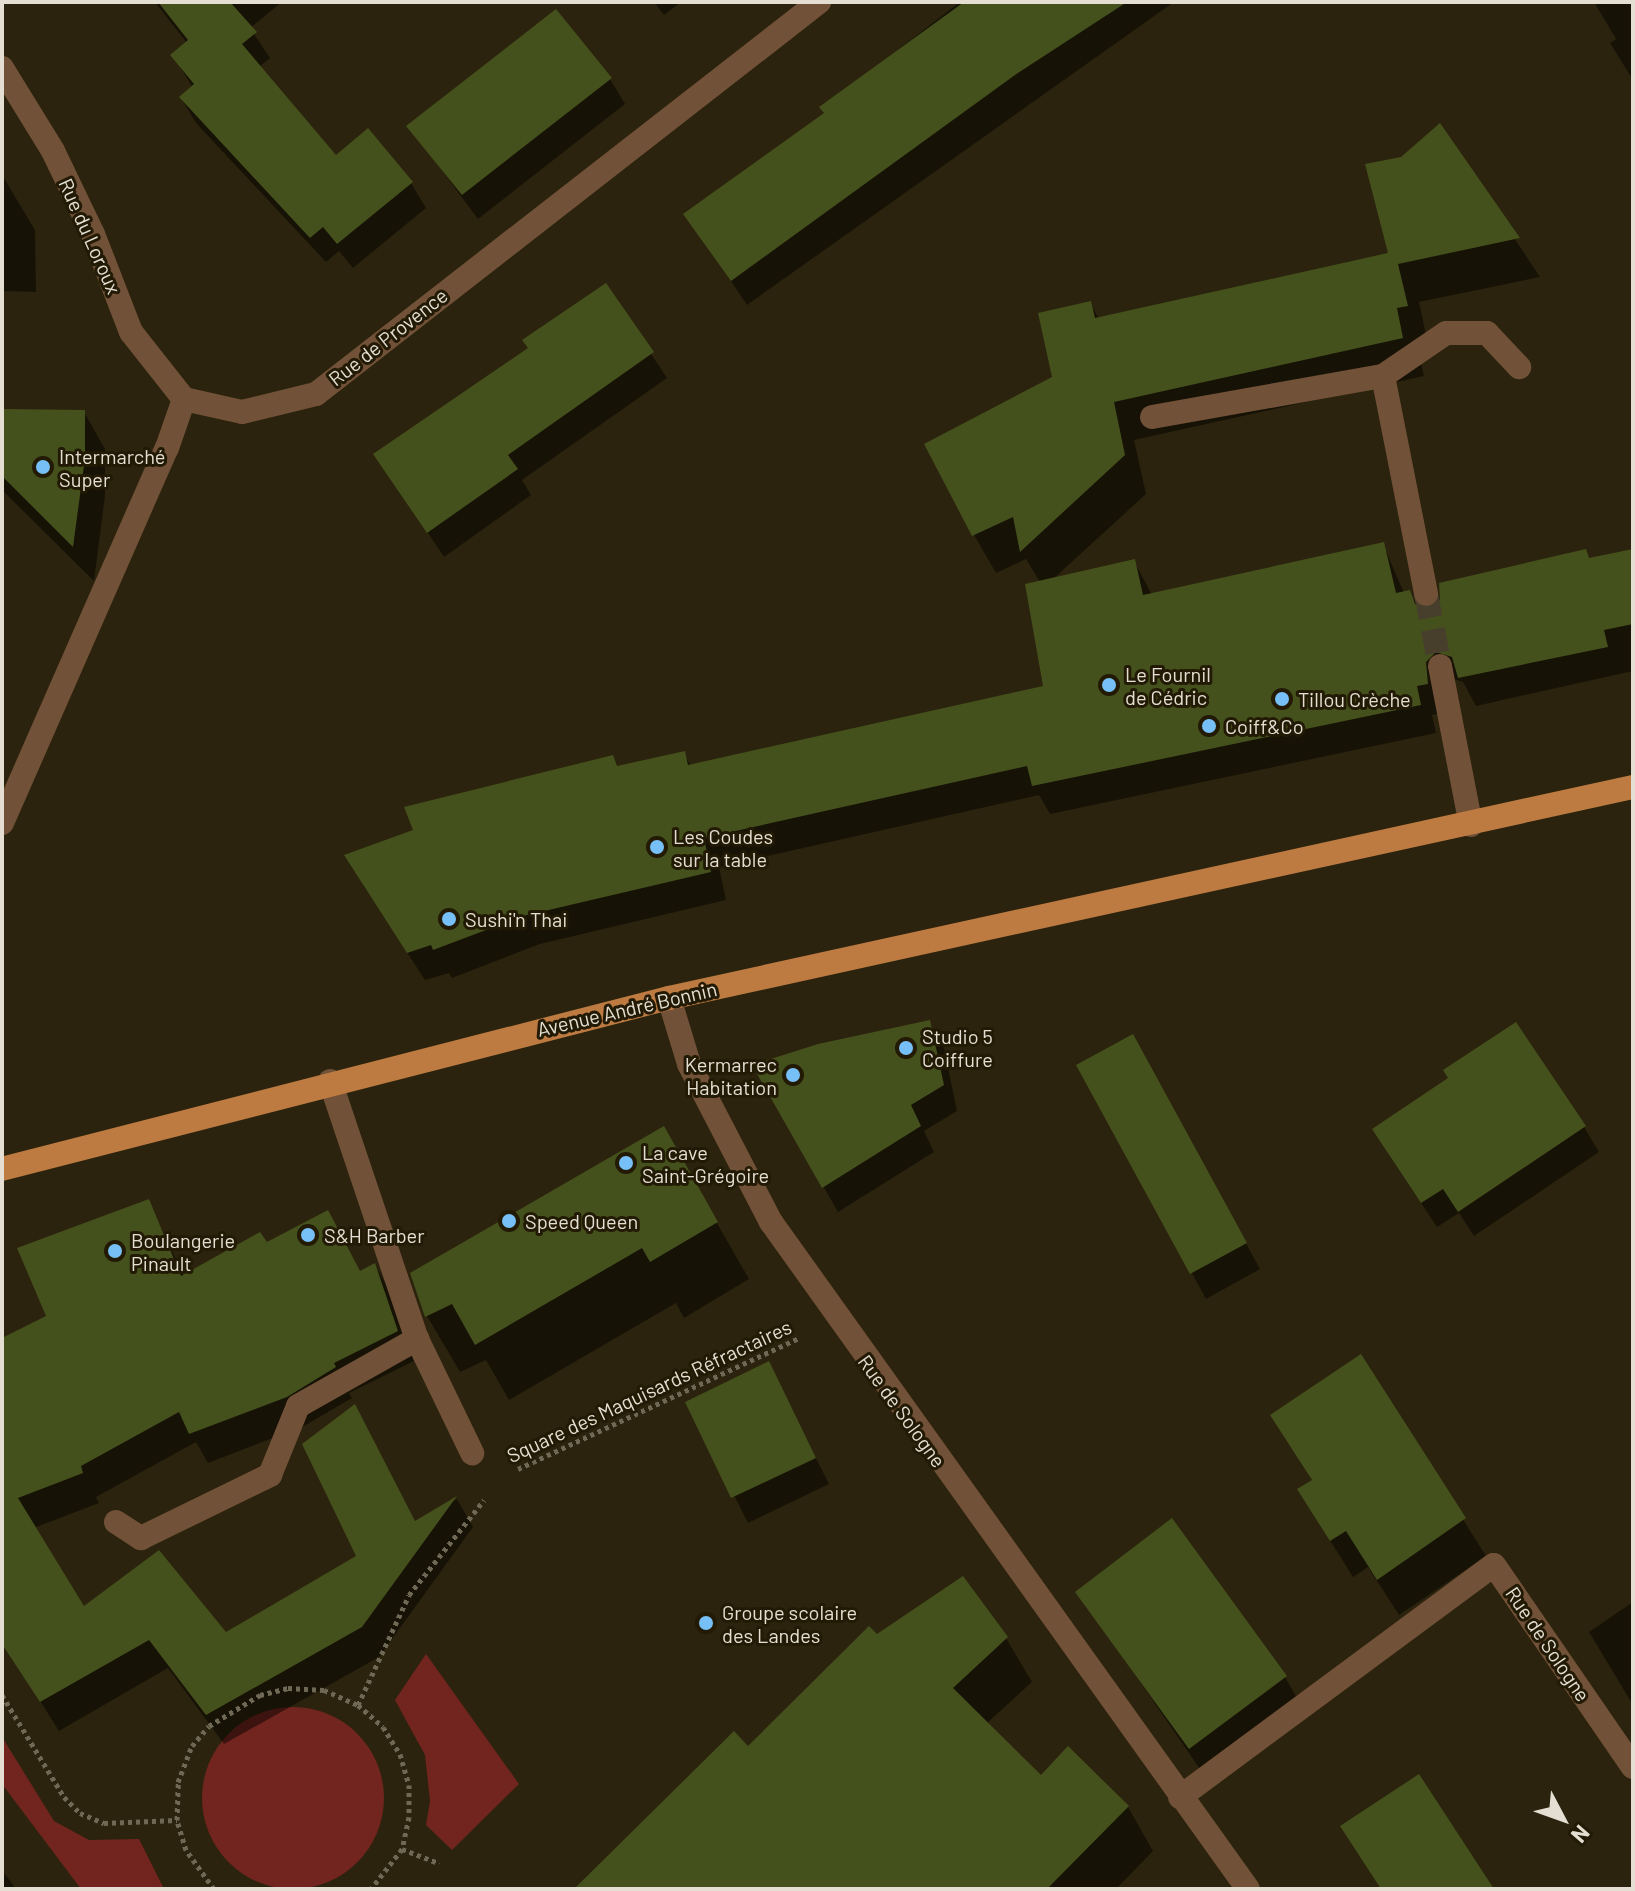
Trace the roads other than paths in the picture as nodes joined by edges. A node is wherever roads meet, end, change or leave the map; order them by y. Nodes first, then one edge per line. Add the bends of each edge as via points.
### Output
1 (819, 2) edge
2 (2, 68) edge
3 (1519, 367) dead end
4 (1383, 376) junction
5 (184, 399) junction
6 (1152, 417) dead end
7 (1426, 594) tunnel mouth
8 (1440, 666) tunnel mouth
9 (1633, 787) edge
10 (2, 823) edge
11 (1471, 825) junction
12 (669, 998) junction
13 (330, 1081) junction
14 (2, 1169) edge
15 (417, 1339) junction
16 (472, 1453) dead end
17 (116, 1522) dead end
18 (1633, 1767) edge
19 (1180, 1797) junction
20 (1248, 1889) edge

1 - 5 street, Rue de Provence via 316,394 242,412
2 - 5 street, Rue du Loroux via 60,165 131,332
3 - 4 street via 1487,333 1446,333
4 - 6 street
4 - 7 street
5 - 10 street
8 - 11 street
9 - 11 main road, Avenue André Bonnin
11 - 12 main road, Avenue André Bonnin
12 - 13 main road, Avenue André Bonnin
12 - 19 street, Rue de Sologne via 689,1064 751,1182 837,1321
13 - 14 main road, Avenue André Bonnin
13 - 15 street
15 - 16 street
15 - 17 street via 298,1406 270,1475 141,1538
18 - 19 street, Rue de Sologne via 1494,1565
19 - 20 street, Rue de Sologne

